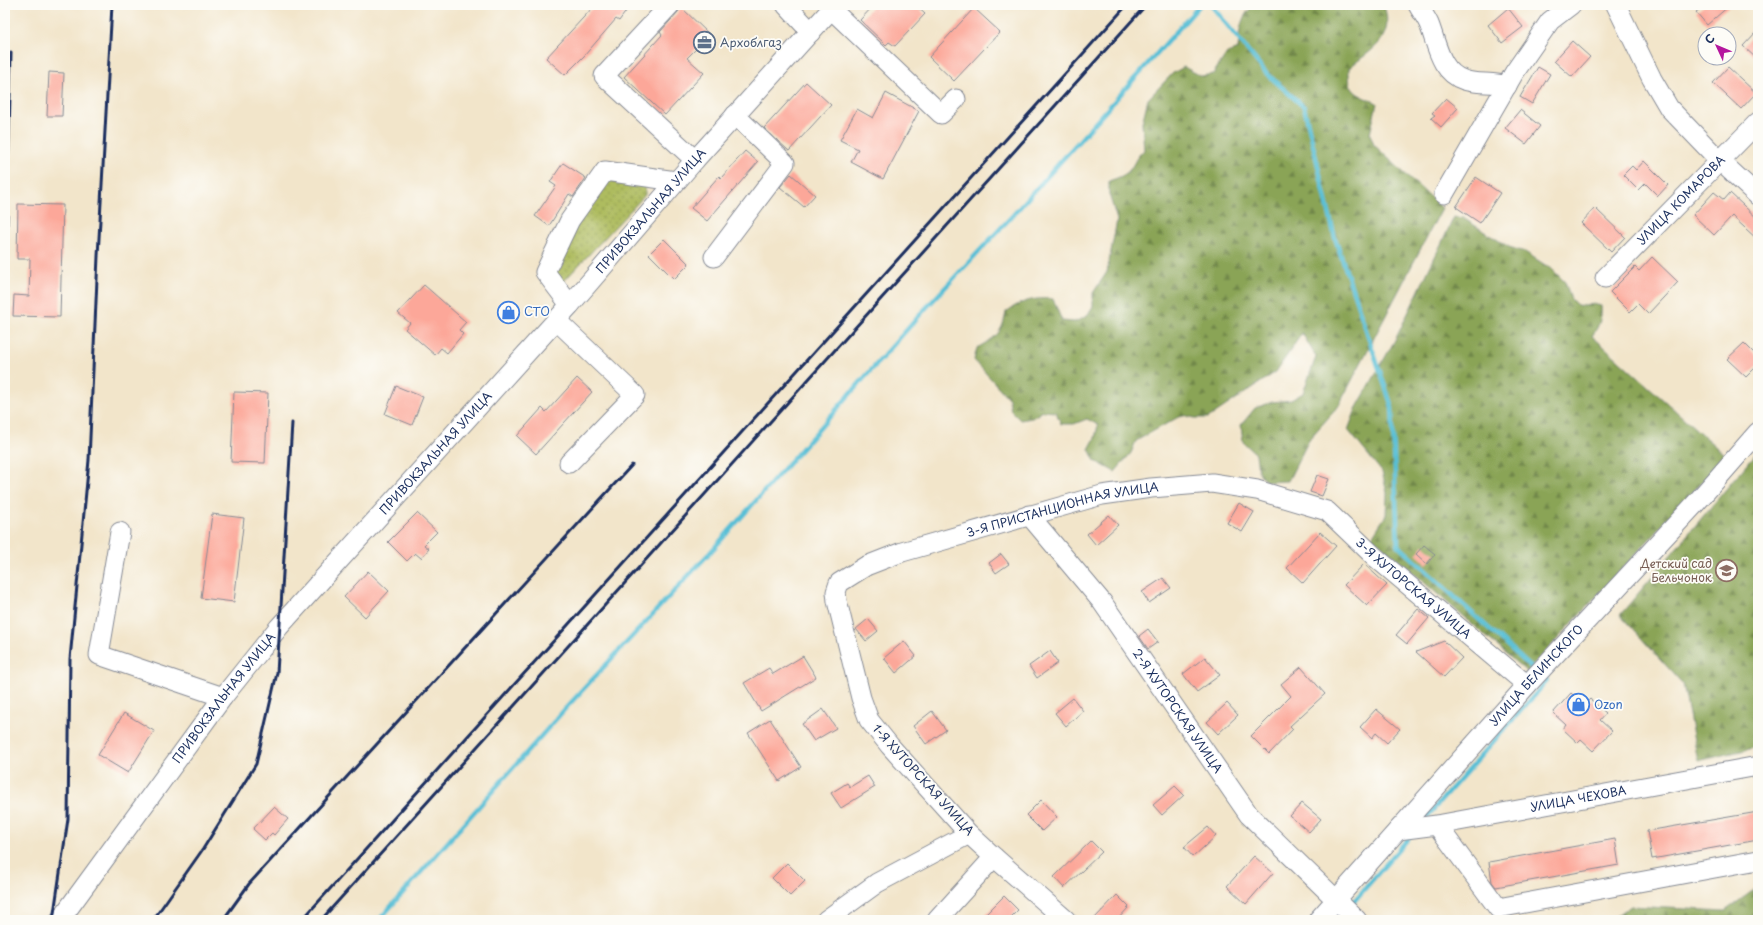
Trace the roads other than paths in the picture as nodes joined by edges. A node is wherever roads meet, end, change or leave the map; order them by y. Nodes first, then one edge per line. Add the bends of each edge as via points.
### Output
1 (670, 5) edge
2 (786, 5) edge
3 (1418, 5) edge
4 (1571, 5) edge
5 (1616, 5) edge
6 (833, 7) edge
7 (811, 32) junction
8 (1507, 86) junction
9 (956, 99) dead end
10 (735, 115) junction
11 (1758, 122) edge
12 (695, 160) junction
13 (1719, 160) junction
14 (676, 181) junction
15 (1444, 194) dead end
16 (1758, 196) edge
17 (714, 257) dead end
18 (1605, 278) dead end
19 (570, 305) junction
20 (556, 320) junction
21 (1758, 432) edge
22 (569, 463) dead end
23 (1294, 501) joint
24 (1029, 514) junction
25 (120, 532) dead end
26 (840, 583) joint
27 (1527, 685) junction
28 (224, 697) junction
29 (1758, 766) edge
30 (1437, 825) junction
31 (1398, 830) junction
32 (970, 834) junction
33 (994, 858) junction
34 (1758, 860) edge
35 (1336, 899) junction
36 (60, 920) edge
37 (826, 920) edge
38 (937, 920) edge
39 (1066, 920) edge
40 (1318, 920) edge
41 (1357, 920) edge

1 - 12 street via 604,76 684,140
2 - 7 street
3 - 8 street via 1429,23 1441,57 1456,77 1474,83 1496,82
4 - 8 street via 1550,21
5 - 13 street via 1669,108
6 - 7 street, ПРИВОКЗАЛЬНАЯ УЛИЦА
6 - 9 street via 941,114
7 - 10 street, ПРИВОКЗАЛЬНАЯ УЛИЦА
8 - 15 street
10 - 12 street, ПРИВОКЗАЛЬНАЯ УЛИЦА
10 - 17 street via 785,163
11 - 13 street, УЛИЦА КОМАРОВА
12 - 14 street, ПРИВОКЗАЛЬНАЯ УЛИЦА
13 - 16 street
13 - 18 street, УЛИЦА КОМАРОВА
14 - 19 street, ПРИВОКЗАЛЬНАЯ УЛИЦА
14 - 19 street via 605,171 570,220 545,272
19 - 20 street, ПРИВОКЗАЛЬНАЯ УЛИЦА
20 - 22 street via 636,395
20 - 28 street, ПРИВОКЗАЛЬНАЯ УЛИЦА via 279,627
21 - 27 street, УЛИЦА БЕЛИНСКОГО via 1695,504
23 - 24 street, 3-Я ПРИСТАНЦИОННАЯ УЛИЦА via 1257,490 1212,483 1102,495
23 - 27 street, 3-Я ХУТОРСКАЯ УЛИЦА via 1327,511 1375,557
24 - 26 street, 3-Я ПРИСТАНЦИОННАЯ УЛИЦА via 902,552 866,566
24 - 35 street, 2-Я ХУТОРСКАЯ УЛИЦА via 1102,602 1249,815
25 - 28 street via 99,655
26 - 32 street, 1-Я ХУТОРСКАЯ УЛИЦА via 836,592 837,601 861,698 869,720
27 - 31 street, УЛИЦА БЕЛИНСКОГО
28 - 36 street, ПРИВОКЗАЛЬНАЯ УЛИЦА
29 - 30 street, УЛИЦА ЧЕХОВА
30 - 31 street, УЛИЦА ЧЕХОВА
30 - 34 street via 1498,908
31 - 35 street, УЛИЦА БЕЛИНСКОГО
32 - 33 street, 1-Я ХУТОРСКАЯ УЛИЦА
32 - 37 street via 877,883
33 - 38 street
33 - 39 street, 1-Я ХУТОРСКАЯ УЛИЦА
35 - 40 street, УЛИЦА БЕЛИНСКОГО
35 - 41 street, 2-Я ХУТОРСКАЯ УЛИЦА

